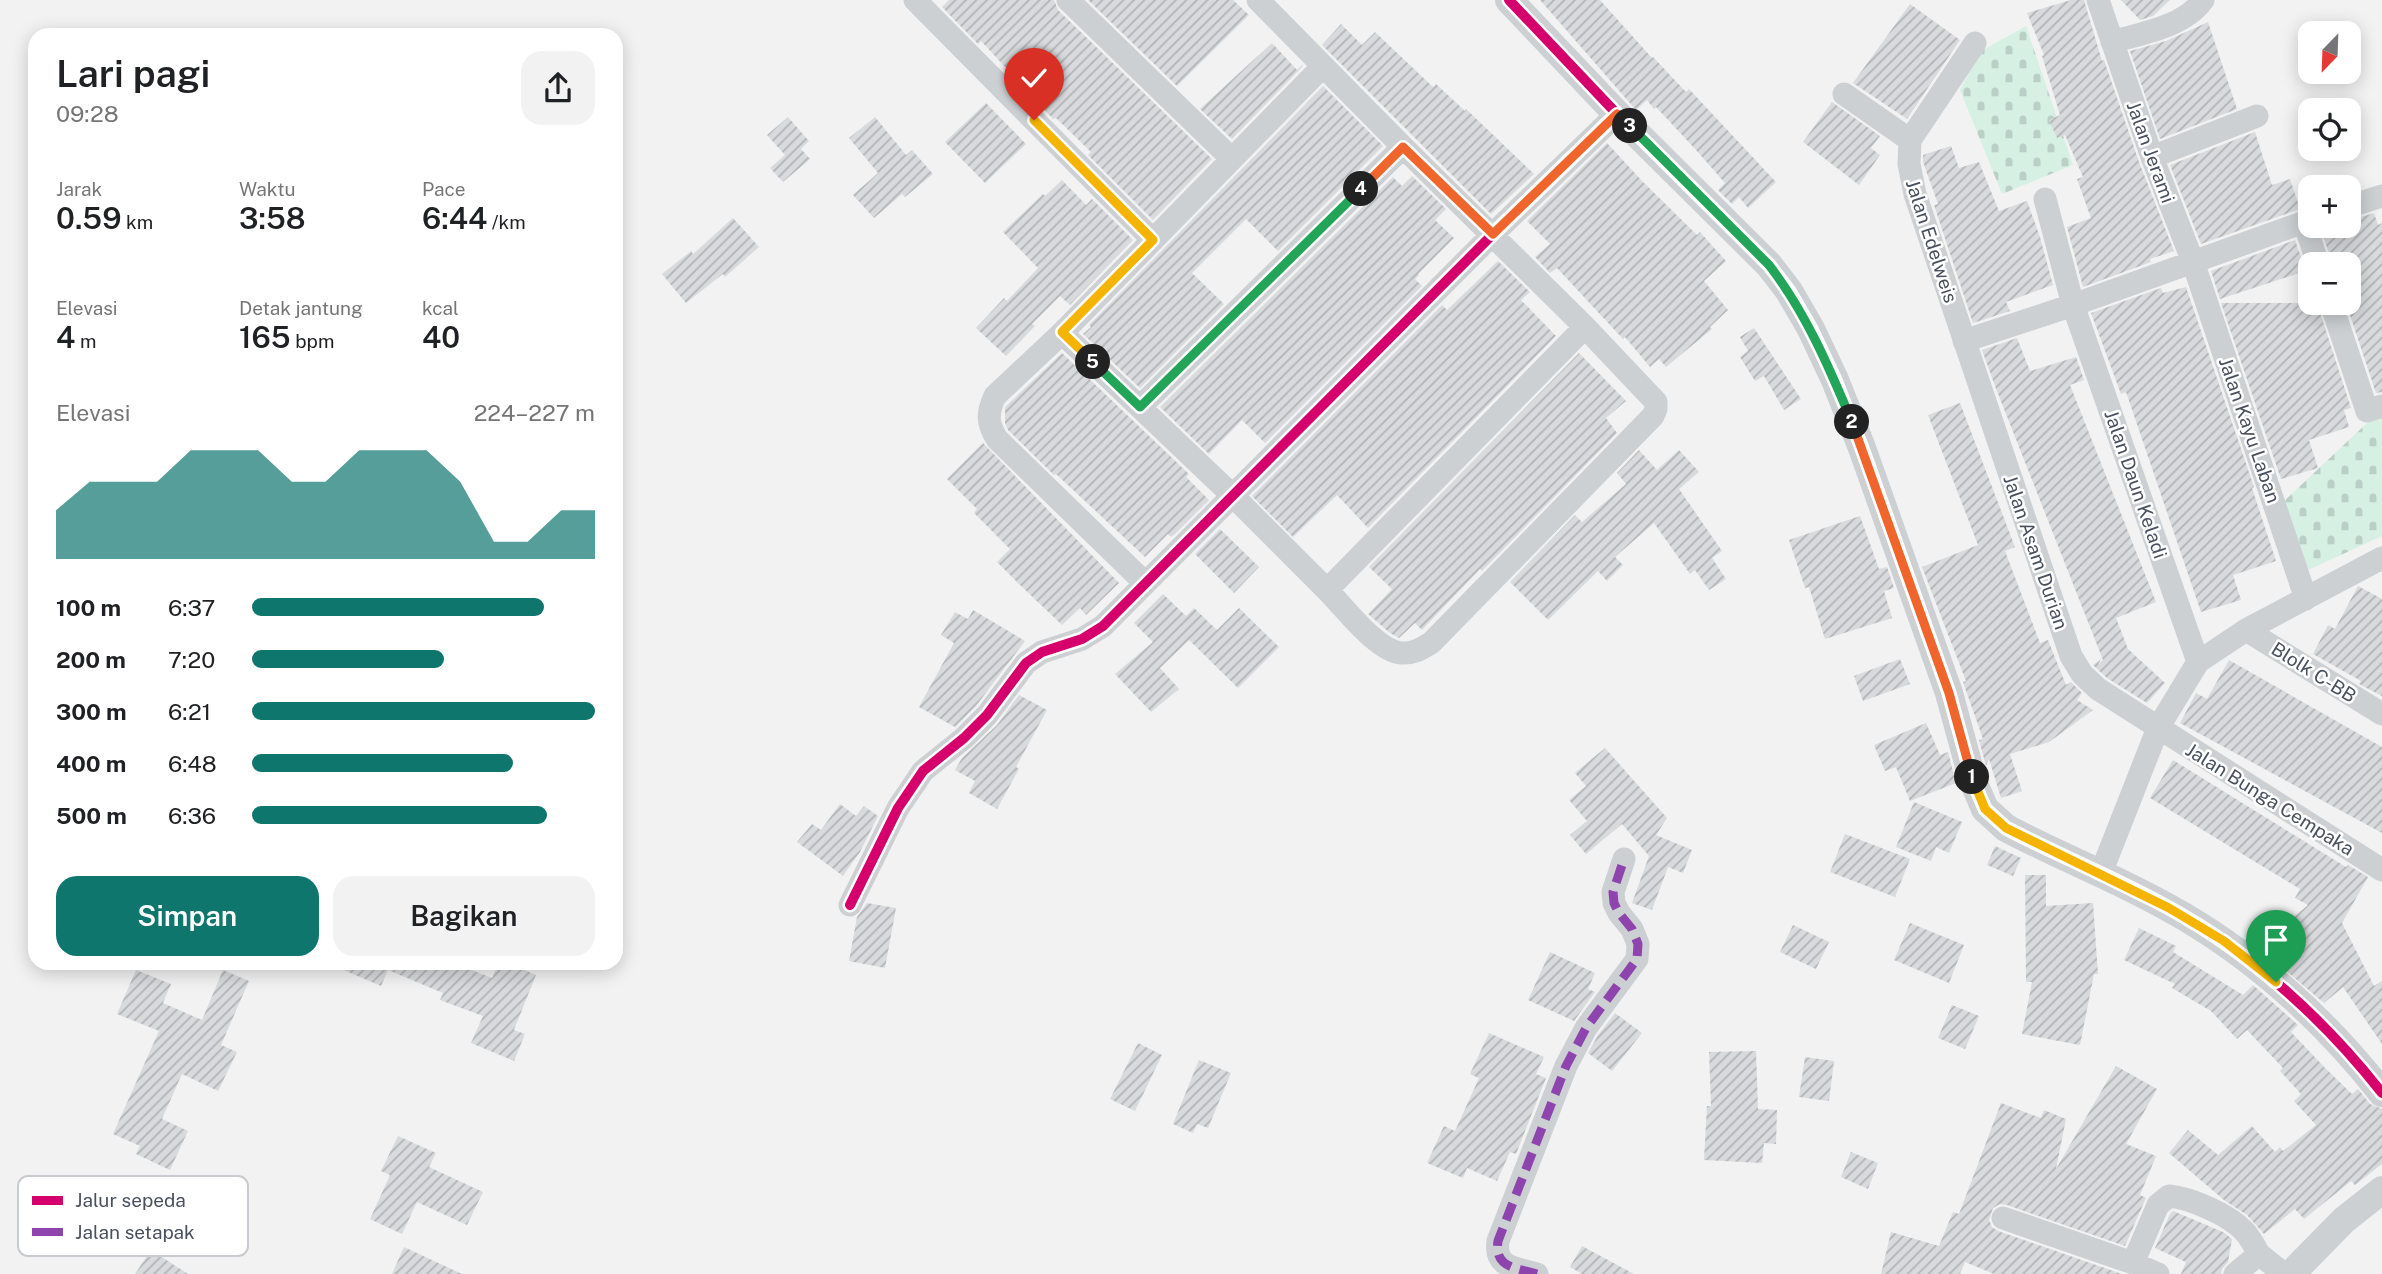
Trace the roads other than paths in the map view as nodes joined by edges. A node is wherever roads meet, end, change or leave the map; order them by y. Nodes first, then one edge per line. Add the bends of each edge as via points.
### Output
1 (915, 0) edge
2 (1068, 0) edge
3 (1258, 0) edge
4 (1509, 0) edge
5 (2098, 0) edge
6 (2203, 0) edge
7 (2112, 42) junction
8 (1975, 43) dead end
9 (1323, 66) junction
10 (1844, 94) dead end
11 (1617, 114) junction
12 (2257, 116) dead end
13 (1910, 140) junction
14 (1403, 147) junction
15 (2152, 157) junction
16 (1232, 159) junction
17 (2382, 196) edge
18 (2045, 199) dead end
19 (2361, 203) edge
20 (2298, 224) edge
21 (1493, 234) junction
22 (1153, 240) junction
23 (2193, 262) junction
24 (2073, 305) junction
25 (2336, 315) edge
26 (1585, 327) junction
27 (1062, 332) junction
28 (1964, 341) junction
29 (1140, 407) junction
30 (2374, 408) edge
31 (1233, 496) junction
32 (2378, 565) edge
33 (1145, 583) junction
34 (1327, 590) junction
35 (2306, 599) junction
36 (2246, 630) junction
37 (2198, 662) junction
38 (2382, 714) edge
39 (2158, 728) junction
40 (1624, 859) dead end
41 (2382, 870) edge
42 (2101, 873) junction
43 (850, 905) dead end
44 (2382, 1093) edge
45 (2382, 1190) edge
46 (2003, 1218) dead end
47 (2259, 1254) junction
48 (2133, 1263) junction
49 (1537, 1274) edge
50 (2158, 1274) edge
51 (2235, 1274) edge
52 (2284, 1274) edge
53 (2291, 1274) edge

1 - 22 street
2 - 16 street
3 - 9 street
4 - 11 street
5 - 7 street, Jalan Jerami
6 - 7 street via 2174,23
7 - 15 street, Jalan Jerami
8 - 13 street
9 - 14 street
9 - 16 street
10 - 13 street
11 - 21 street
11 - 42 street via 1769,265 1811,330 1863,449 1985,809 2006,828
12 - 15 street
13 - 28 street, Jalan Edelweis via 1915,194
14 - 21 street
14 - 29 street
15 - 23 street, Jalan Jerami
16 - 22 street
17 - 19 street
18 - 24 street, Jalan Daun Keladi
20 - 23 street
21 - 26 street
21 - 31 street
22 - 27 street
23 - 24 street
23 - 35 street, Jalan Kayu Laban
24 - 28 street
24 - 37 street, Jalan Daun Keladi
25 - 30 street
26 - 34 street
26 - 34 street via 1652,395 1653,416 1431,643 1414,653 1390,650
27 - 29 street
27 - 33 street via 996,396 989,408 990,428
28 - 39 street, Jalan Asam Durian via 2071,656 2098,689
29 - 31 street
31 - 33 street
31 - 34 street
32 - 35 street
33 - 43 street via 1103,626 1026,663 979,723 923,771 898,808
35 - 36 street
36 - 37 street
36 - 38 street, Blolk C-BB
37 - 39 street
39 - 41 street, Jalan Bunga Cempaka
39 - 42 street
40 - 49 street via 1614,903 1632,929 1637,958 1586,1028 1566,1066 1498,1241 1496,1252 1501,1260
42 - 44 street via 2224,941 2276,982
45 - 53 street via 2344,1220
46 - 48 street
47 - 48 street via 2244,1231 2228,1219 2184,1198 2169,1196 2158,1205
47 - 51 street
47 - 52 street
48 - 50 street

